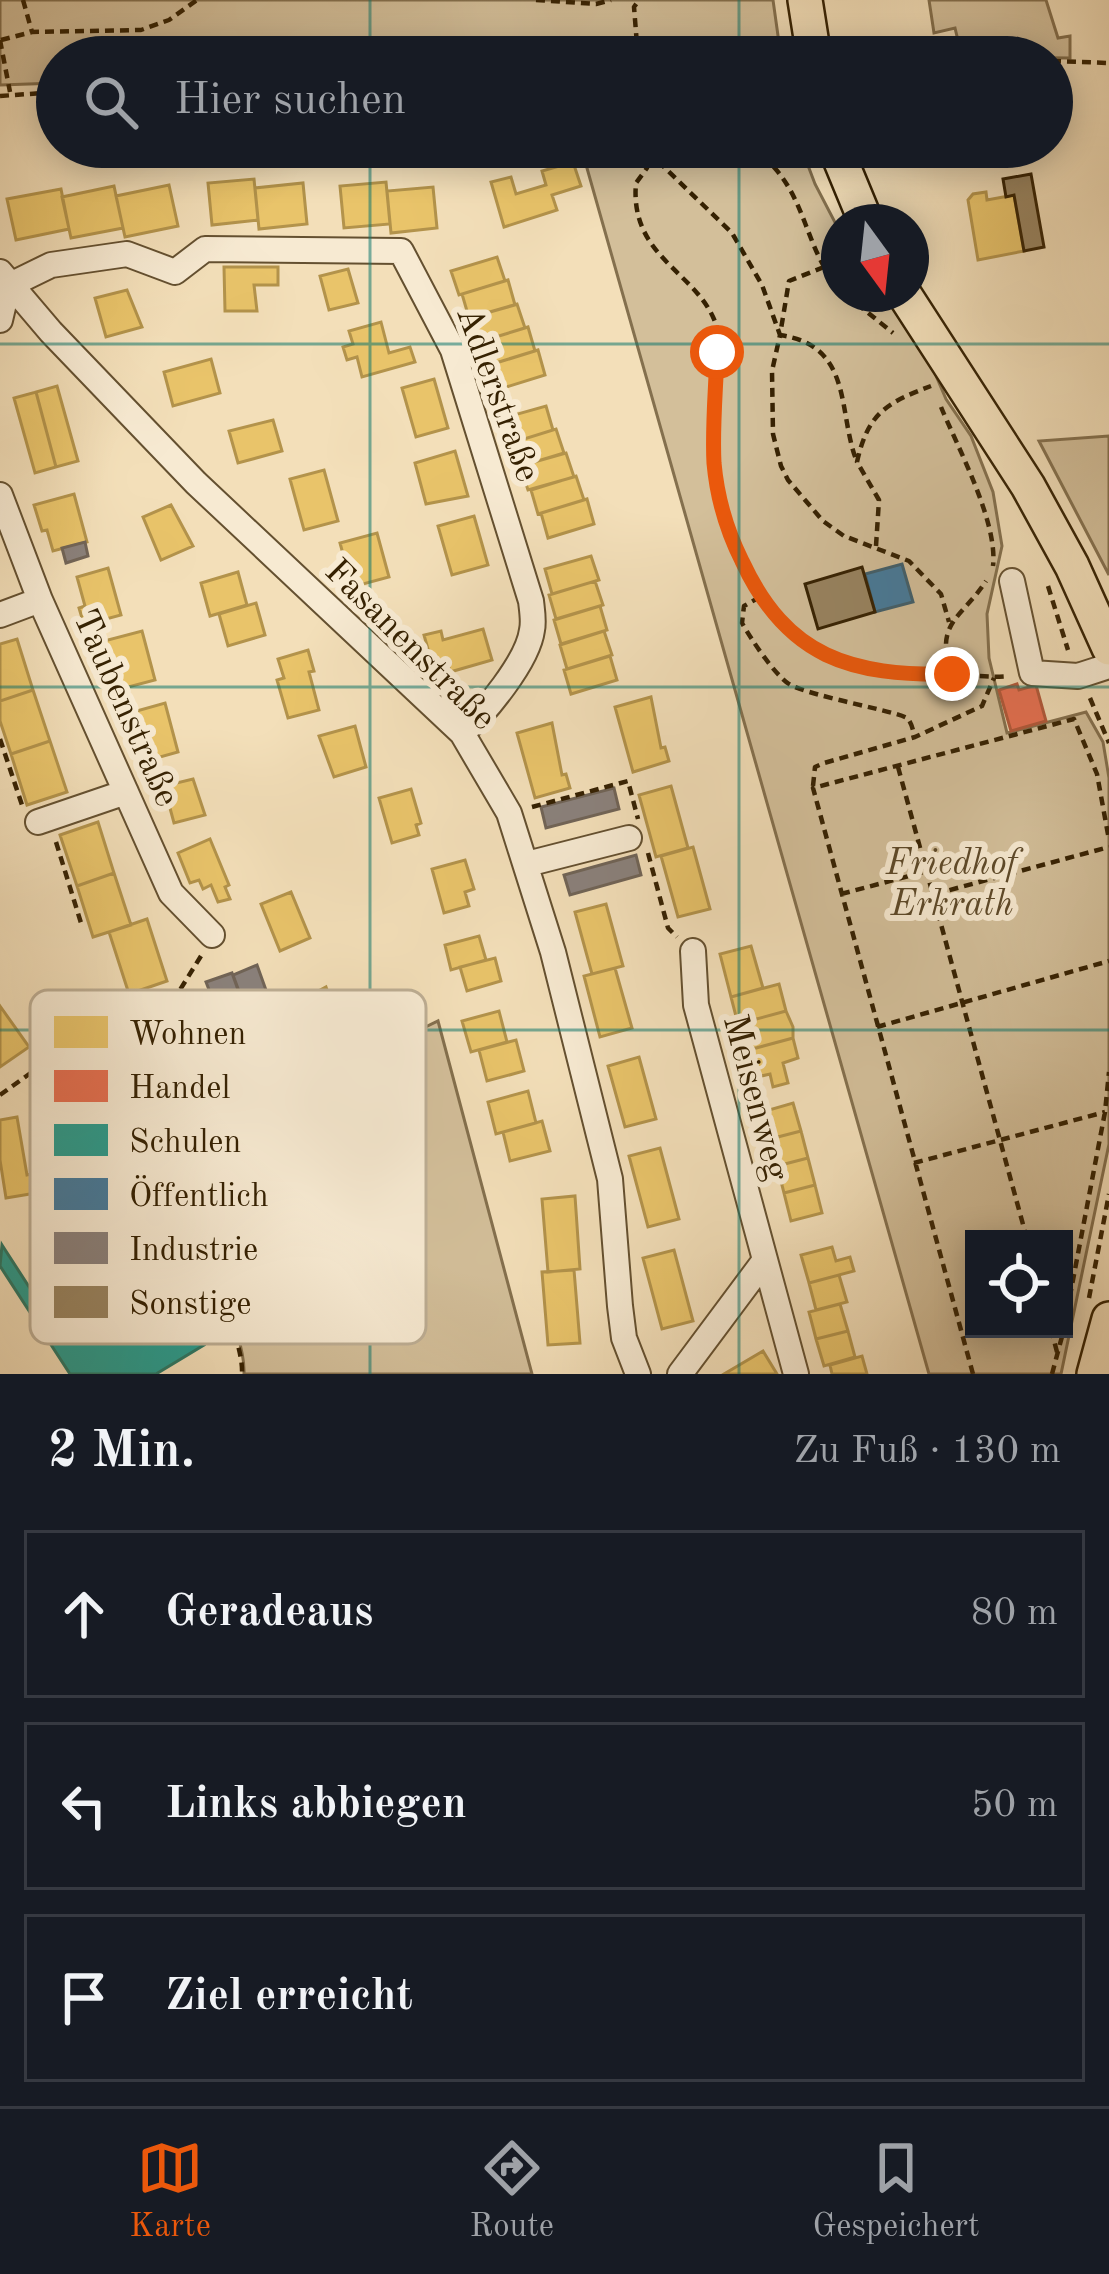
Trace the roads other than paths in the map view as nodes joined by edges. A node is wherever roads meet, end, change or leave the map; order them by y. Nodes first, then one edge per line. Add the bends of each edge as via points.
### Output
1 (805, 0) edge
2 (811, 36) edge
3 (844, 168) edge
4 (859, 204) edge
5 (4, 279) edge
6 (916, 312) edge
7 (0, 320) edge
8 (0, 495) edge
9 (1012, 580) dead end
10 (40, 600) junction
11 (0, 615) edge
12 (1109, 648) edge
13 (1109, 666) edge
14 (462, 734) junction
15 (127, 792) junction
16 (43, 820) road end
17 (629, 838) dead end
18 (527, 865) junction
19 (212, 935) road end
20 (693, 951) dead end
21 (765, 1260) junction
22 (1098, 1316) edge
23 (638, 1374) edge
24 (680, 1374) edge
25 (796, 1374) edge
26 (1094, 1374) edge

1 - 2 main road
3 - 4 main road
5 - 7 street
5 - 14 street, Fasanenstraße via 196,483
5 - 14 street, Adlerstraße via 127,254 175,272 206,249 400,250 453,350 531,601 525,655
6 - 12 main road via 1028,486
8 - 10 street, Taubenstraße
9 - 13 street via 1032,673 1078,676
10 - 11 street
10 - 15 street, Taubenstraße
14 - 18 street, Fasanenstraße via 509,813
15 - 16 street
15 - 19 street, Taubenstraße via 172,893
17 - 18 street
18 - 23 street, Fasanenstraße via 610,1179 622,1322
20 - 21 street, Meisenweg via 696,1005
21 - 24 street
21 - 25 street, Meisenweg
22 - 26 main road

